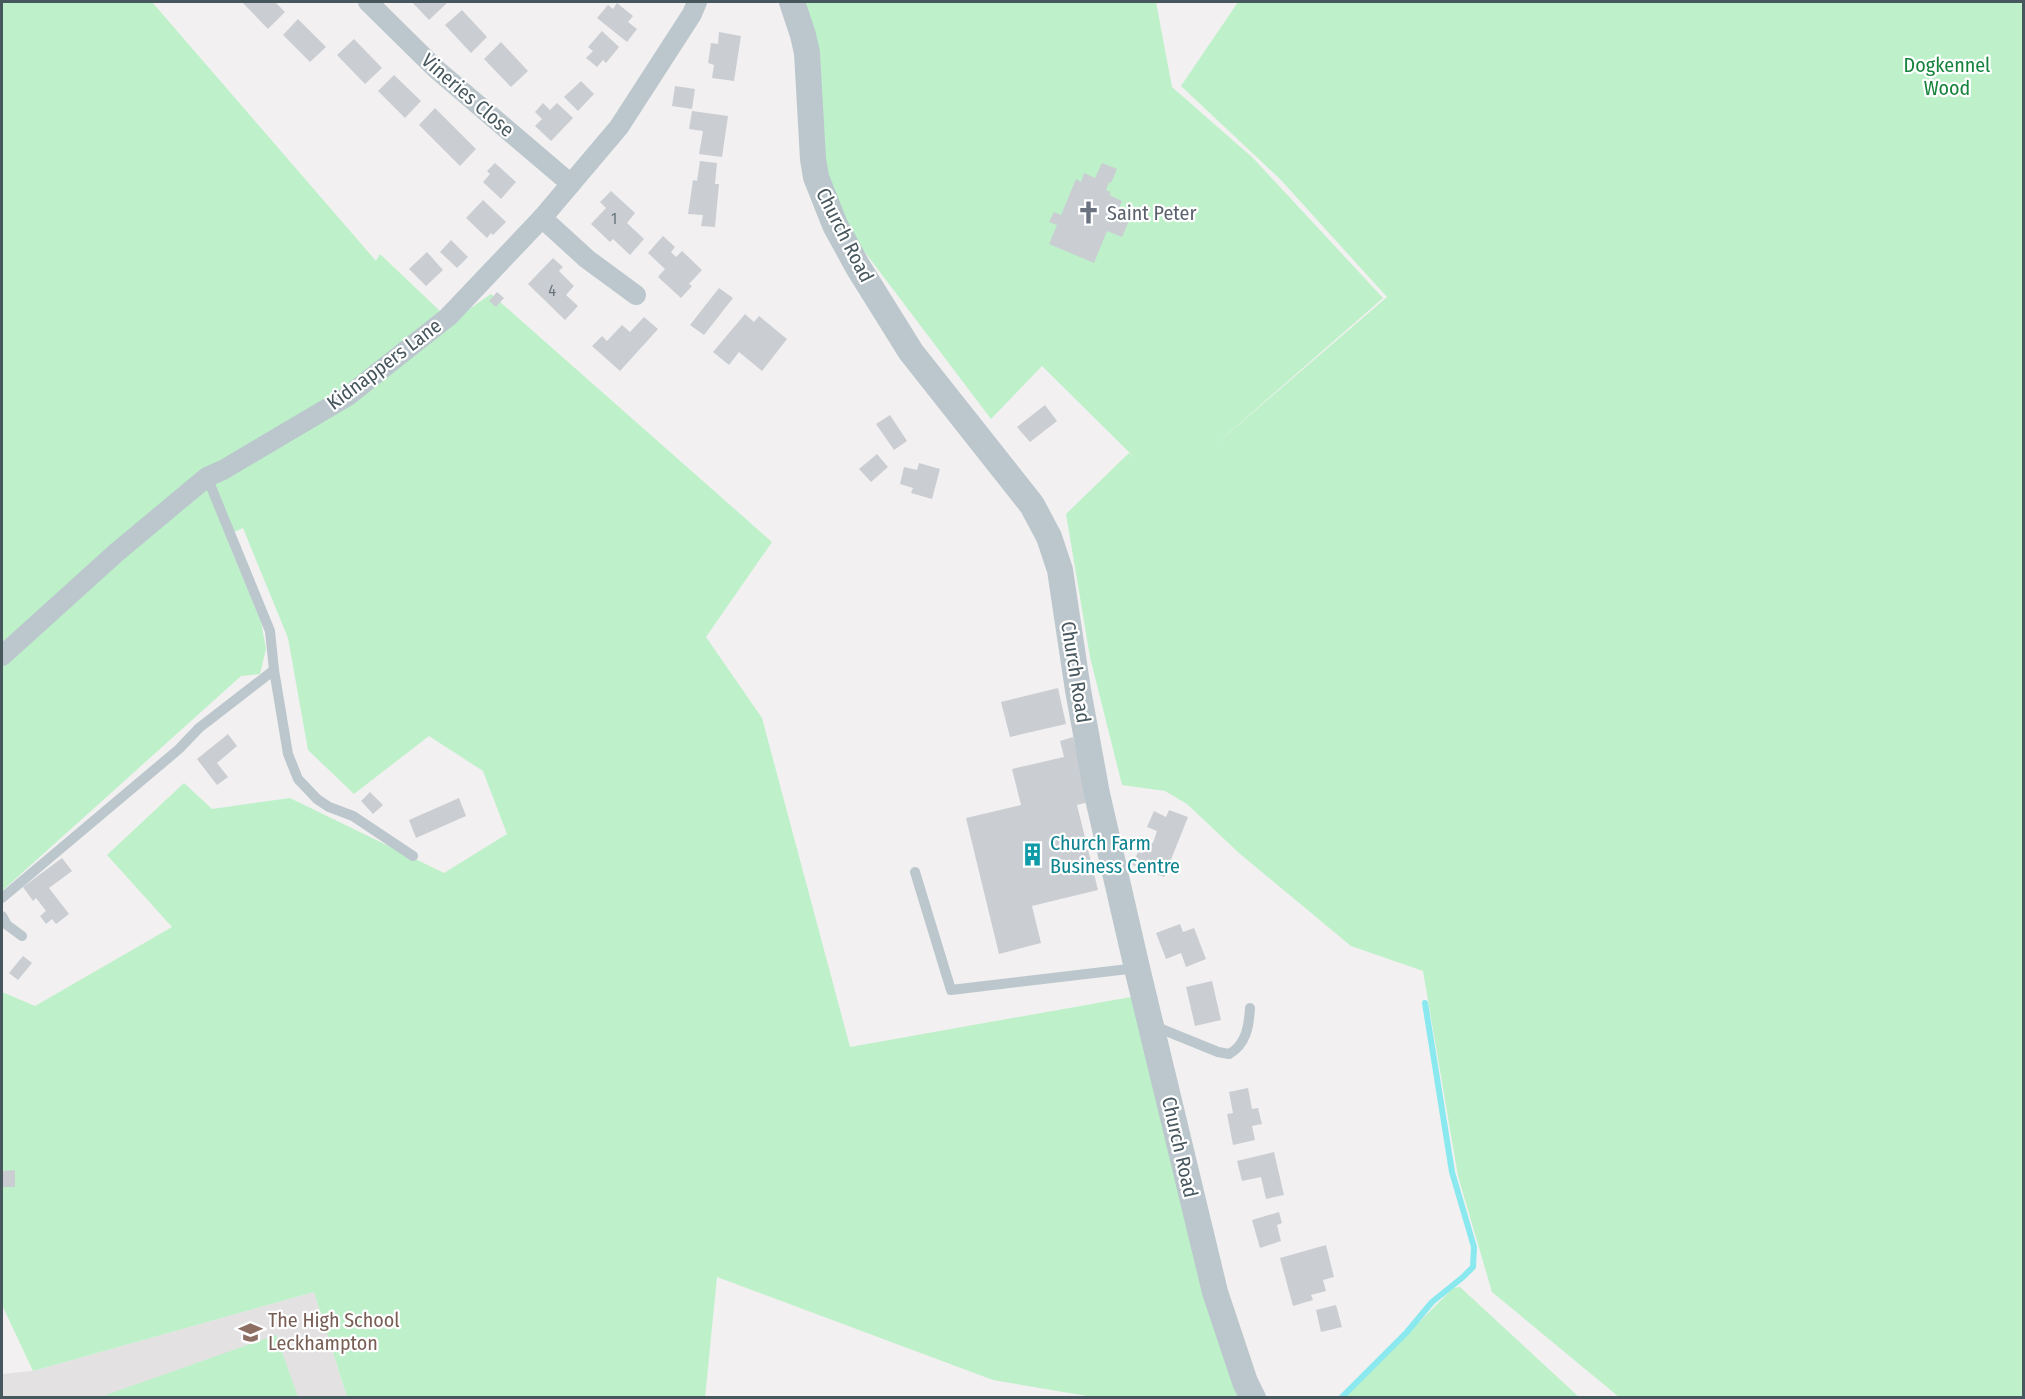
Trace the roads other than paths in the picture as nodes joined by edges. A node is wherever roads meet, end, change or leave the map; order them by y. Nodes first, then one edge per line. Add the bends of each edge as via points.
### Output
1 (368, 2) edge
2 (697, 2) edge
3 (792, 2) edge
4 (571, 184) junction
5 (542, 218) junction
6 (636, 295) dead end
7 (207, 477) junction
8 (2, 656) edge
9 (274, 670) junction
10 (413, 856) dead end
11 (915, 872) dead end
12 (2, 898) edge
13 (2, 916) edge
14 (22, 936) dead end
15 (1137, 968) junction
16 (1250, 1008) dead end
17 (1151, 1024) junction
18 (1252, 1398) edge

1 - 4 street, Vineries Close via 436,69
2 - 4 street, Kidnappers Lane via 619,127
3 - 15 street, Church Road via 807,53 816,177 835,225 911,351 1032,505 1049,537 1060,570 1097,794
4 - 5 street, Kidnappers Lane
5 - 6 street via 587,259
5 - 7 street, Kidnappers Lane via 448,317 348,396
7 - 8 street, Kidnappers Lane
7 - 9 lane via 270,631
9 - 10 lane via 288,754 298,779 316,799 353,816
9 - 12 lane via 199,728
11 - 15 lane via 951,990
13 - 14 lane
15 - 17 street, Church Road
16 - 17 lane via 1244,1039 1229,1054
17 - 18 street, Church Road via 1215,1292

